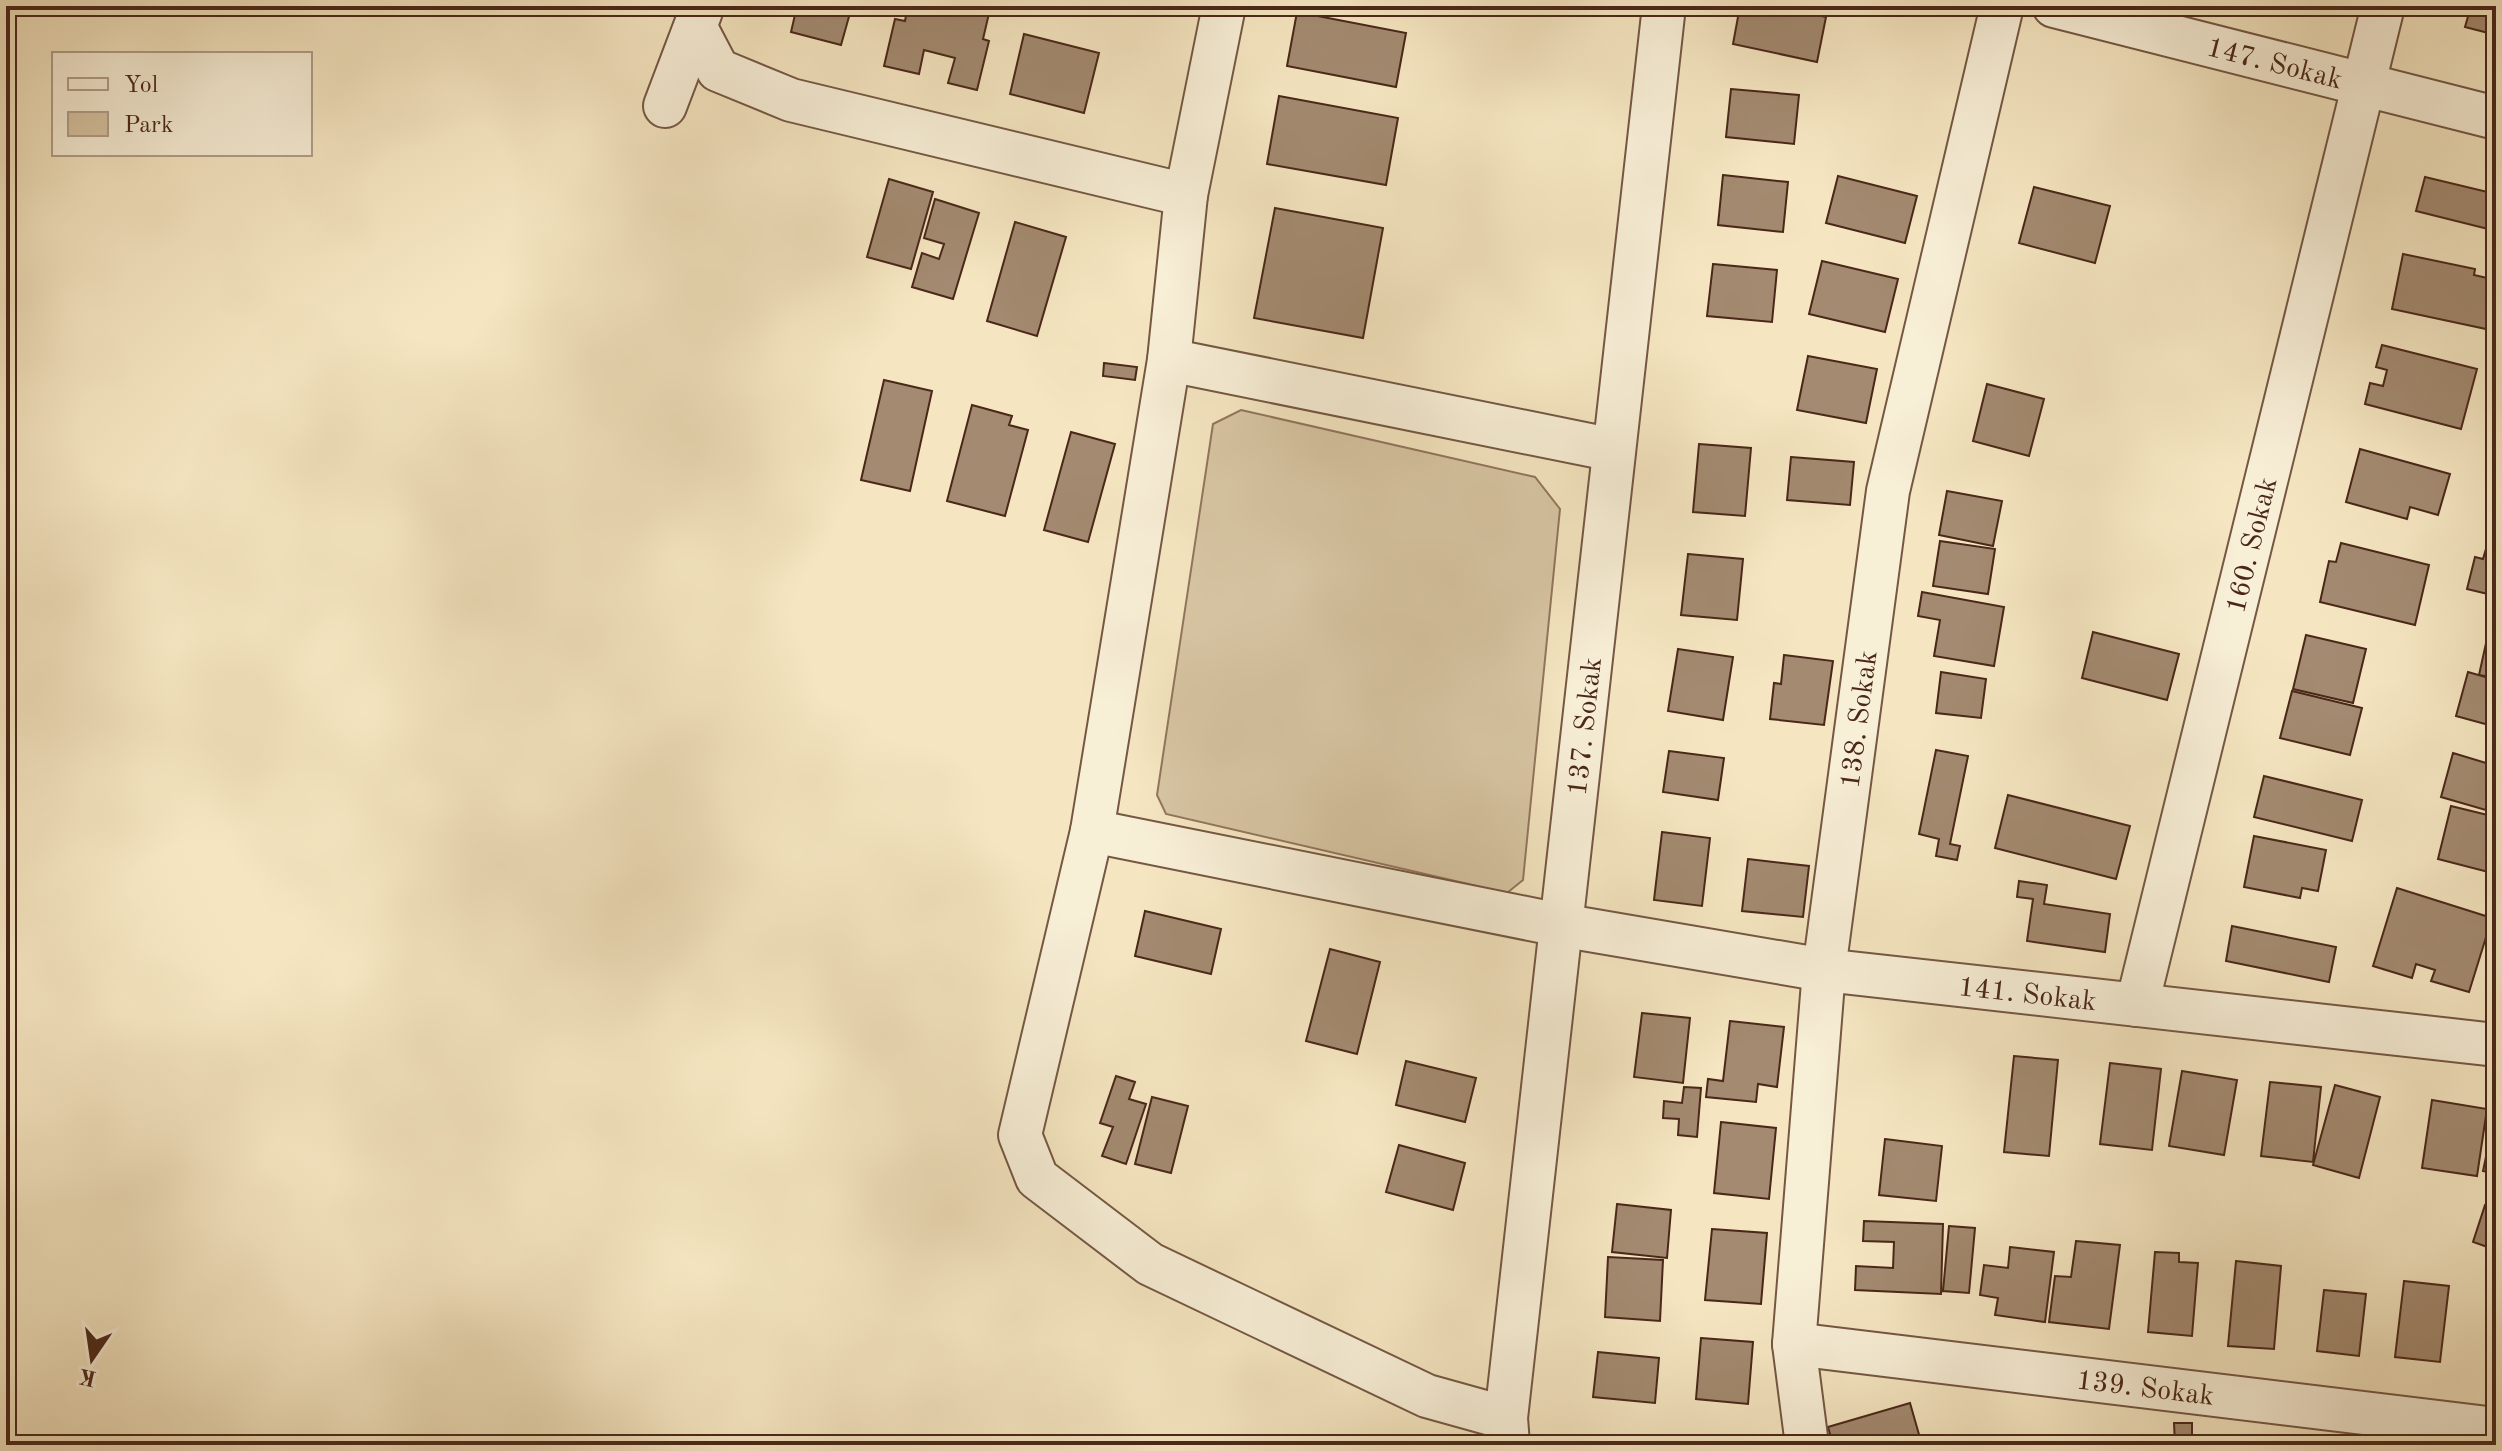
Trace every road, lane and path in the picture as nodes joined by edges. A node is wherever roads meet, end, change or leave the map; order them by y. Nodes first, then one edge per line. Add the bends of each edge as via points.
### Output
1 (1224, 6) edge
2 (1664, 6) edge
3 (2002, 6) edge
4 (2054, 6) edge
5 (2383, 6) edge
6 (699, 17) edge
7 (2363, 84) junction
8 (665, 106) dead end
9 (2496, 118) edge
10 (1186, 195) junction
11 (1169, 360) junction
12 (1614, 450) junction
13 (1092, 831) junction
14 (1560, 925) junction
15 (1824, 970) junction
16 (2137, 1005) junction
17 (2495, 1040) edge
18 (1794, 1344) junction
19 (2496, 1429) edge
20 (1507, 1432) edge
21 (1807, 1445) edge

1 - 10 street
2 - 12 street, 137. Sokak
3 - 15 street, 138. Sokak via 1888,491
4 - 7 street, 147. Sokak
5 - 7 street, 160. Sokak
6 - 8 street
6 - 10 street via 718,70 791,100
7 - 9 street, 147. Sokak
7 - 16 street, 160. Sokak
10 - 11 street
11 - 12 street
11 - 13 street
12 - 14 street, 137. Sokak
13 - 14 street, 141. Sokak
13 - 20 street via 1020,1135 1037,1178 1150,1264
14 - 15 street, 141. Sokak
14 - 20 street, 137. Sokak
15 - 16 street, 141. Sokak
15 - 18 street, 138. Sokak
16 - 17 street, 141. Sokak
18 - 19 street, 139. Sokak
18 - 21 street, 138. Sokak

